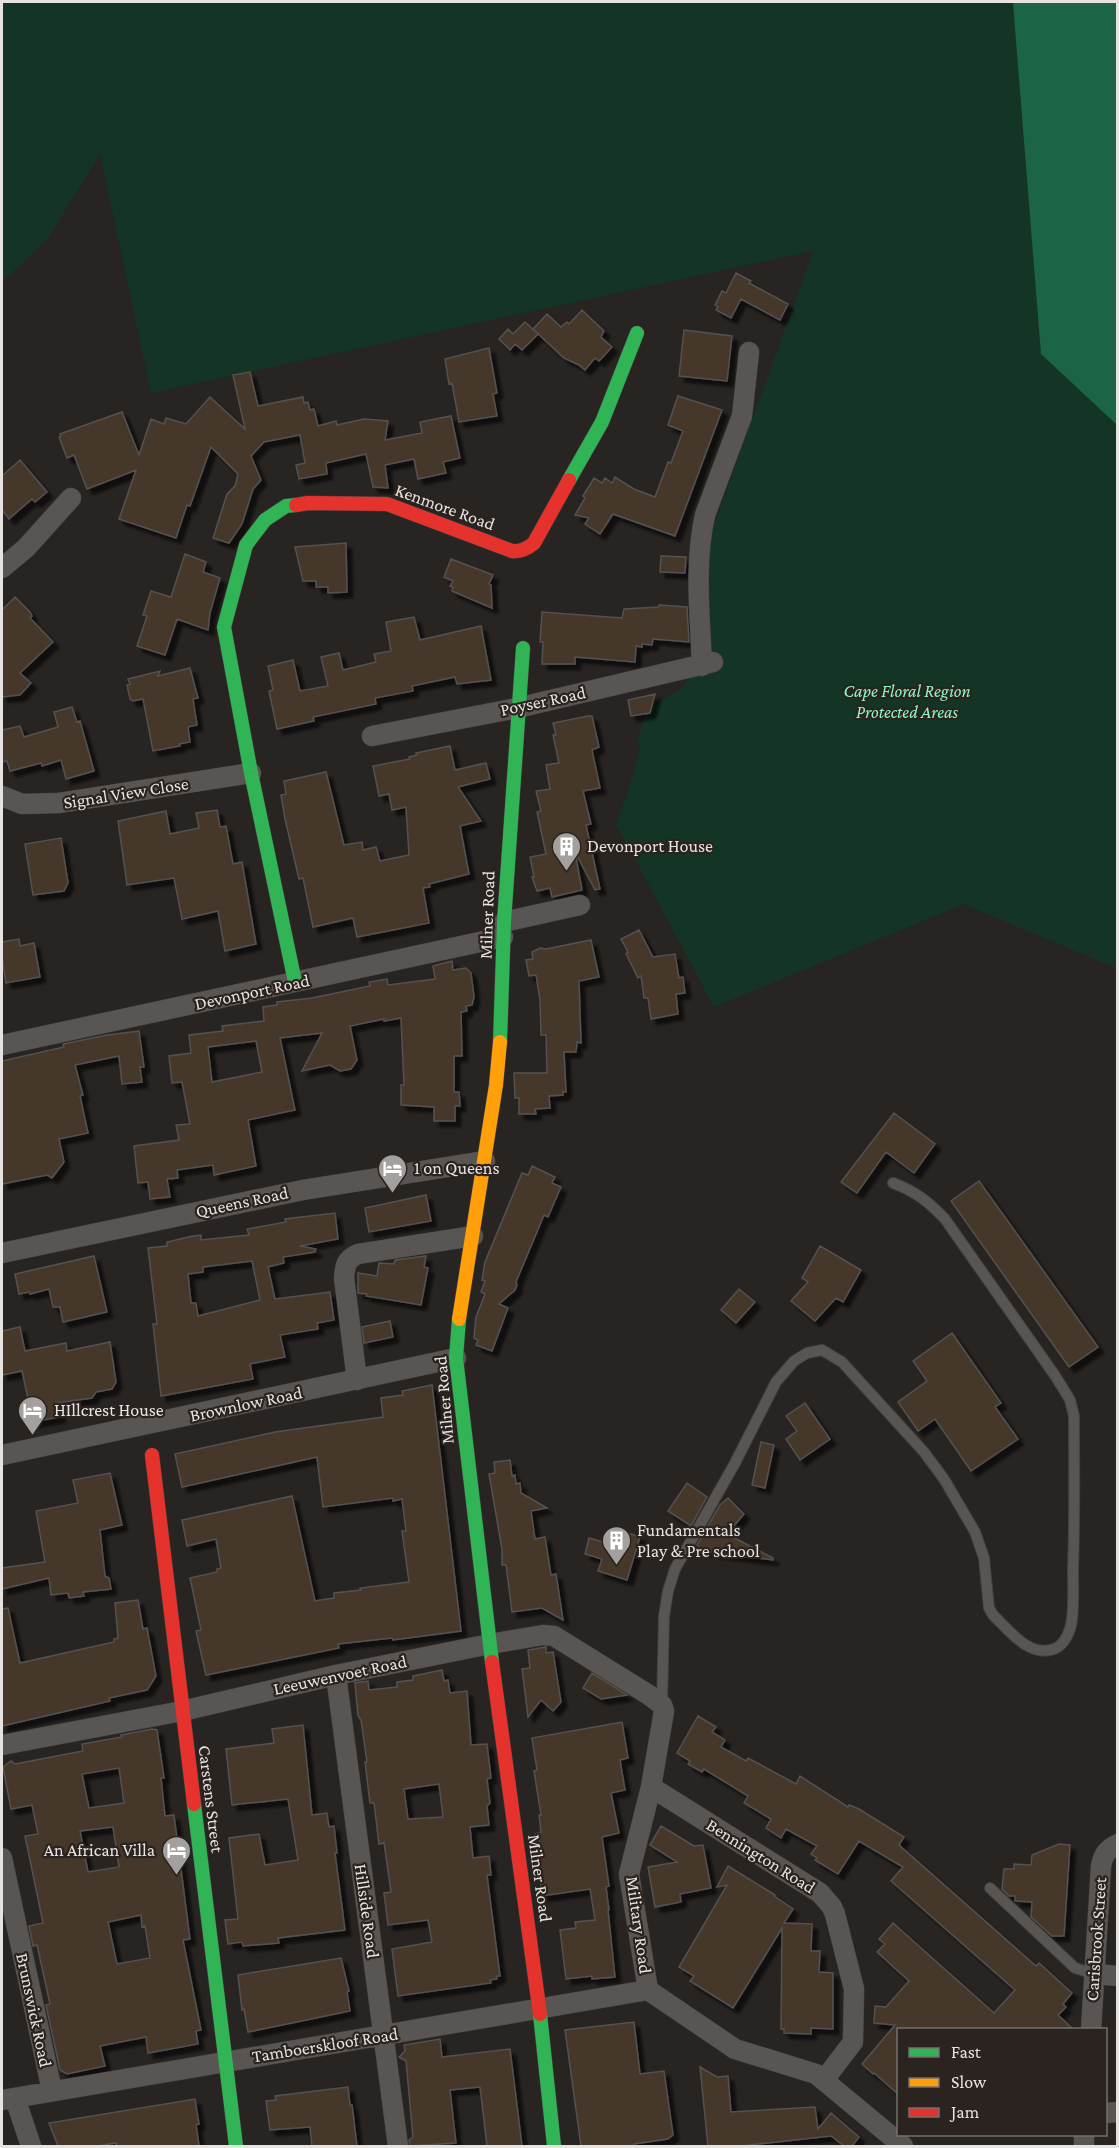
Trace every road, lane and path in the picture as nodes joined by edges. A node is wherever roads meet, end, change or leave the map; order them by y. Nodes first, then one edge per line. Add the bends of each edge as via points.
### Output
1 (637, 333) dead end
2 (749, 352) dead end
3 (71, 498) dead end
4 (2, 568) edge
5 (523, 648) dead end
6 (518, 708) junction
7 (372, 736) dead end
8 (250, 773) junction
9 (2, 796) edge
10 (580, 905) dead end
11 (504, 930) junction
12 (295, 982) junction
13 (2, 1046) edge
14 (485, 1161) junction
15 (893, 1183) dead end
16 (473, 1236) junction
17 (2, 1253) edge
18 (456, 1358) junction
19 (357, 1380) junction
20 (2, 1455) edge
21 (152, 1455) dead end
22 (490, 1644) junction
23 (336, 1675) junction
24 (662, 1705) junction
25 (182, 1711) junction
26 (2, 1745) edge
27 (651, 1786) junction
28 (1113, 1846) edge
29 (2, 1858) edge
30 (990, 1888) dead end
31 (1094, 1974) junction
32 (1118, 1976) edge
33 (648, 1990) junction
34 (539, 2008) junction
35 (1091, 2028) edge
36 (384, 2036) junction
37 (225, 2061) junction
38 (824, 2080) junction
39 (52, 2091) junction
40 (8, 2099) edge
41 (31, 2146) edge
42 (236, 2146) edge
43 (398, 2146) edge
44 (555, 2146) edge
45 (903, 2146) edge

1 - 8 street, Kenmore Road via 602,422 530,547 512,551 380,503 298,504 286,506 265,520 246,545 224,627
2 - 6 street, Poyser Road via 742,416 701,531 707,664
3 - 4 street via 26,548
5 - 6 street, Milner Road
6 - 7 street, Poyser Road
6 - 11 street, Milner Road
8 - 9 street, Signal View Close via 59,803 22,804
8 - 12 street, Kenmore Road
10 - 11 street, Devonport Road
11 - 12 street, Devonport Road
11 - 14 street, Milner Road via 501,1027
12 - 13 street, Devonport Road
14 - 16 street, Milner Road
14 - 17 street, Queens Road via 303,1190
15 - 24 lane via 910,1189 945,1219 1070,1400 1074,1416 1074,1553 1072,1620 1067,1635 1055,1649 1038,1651 993,1615 984,1558 975,1532 944,1479 852,1371 822,1350 794,1361 776,1382 675,1569 664,1616
16 - 18 street, Milner Road
16 - 19 street via 350,1257 344,1278
18 - 19 street, Brownlow Road
18 - 22 street, Milner Road
19 - 20 street, Brownlow Road
21 - 25 street, Carstens Street
22 - 23 street, Leeuwenvoet Road
22 - 24 street, Leeuwenvoet Road via 554,1636
22 - 34 street, Milner Road
23 - 25 street, Leeuwenvoet Road
23 - 36 street, Hillside Road
24 - 27 street, Military Road
25 - 26 street, Leeuwenvoet Road
25 - 37 street, Carstens Street
27 - 33 street, Military Road via 629,1874
27 - 38 street, Bennington Road via 820,1893 832,1906 854,1989 854,2037 851,2047
28 - 31 street, Carisbrook Street via 1101,1866
29 - 39 street, Brunswick Road
30 - 31 lane via 1075,1968
31 - 32 street
31 - 35 street, Carisbrook Street
33 - 34 street, Tamboerskloof Road
33 - 38 street, Military Road via 735,2049 799,2068
34 - 36 street, Tamboerskloof Road
34 - 44 street, Milner Road
36 - 37 street, Tamboerskloof Road
36 - 43 street, Hillside Road
37 - 39 street, Tamboerskloof Road
37 - 42 street, Carstens Street
38 - 45 street, Military Road
39 - 40 street, Tamboerskloof Road
40 - 41 street

